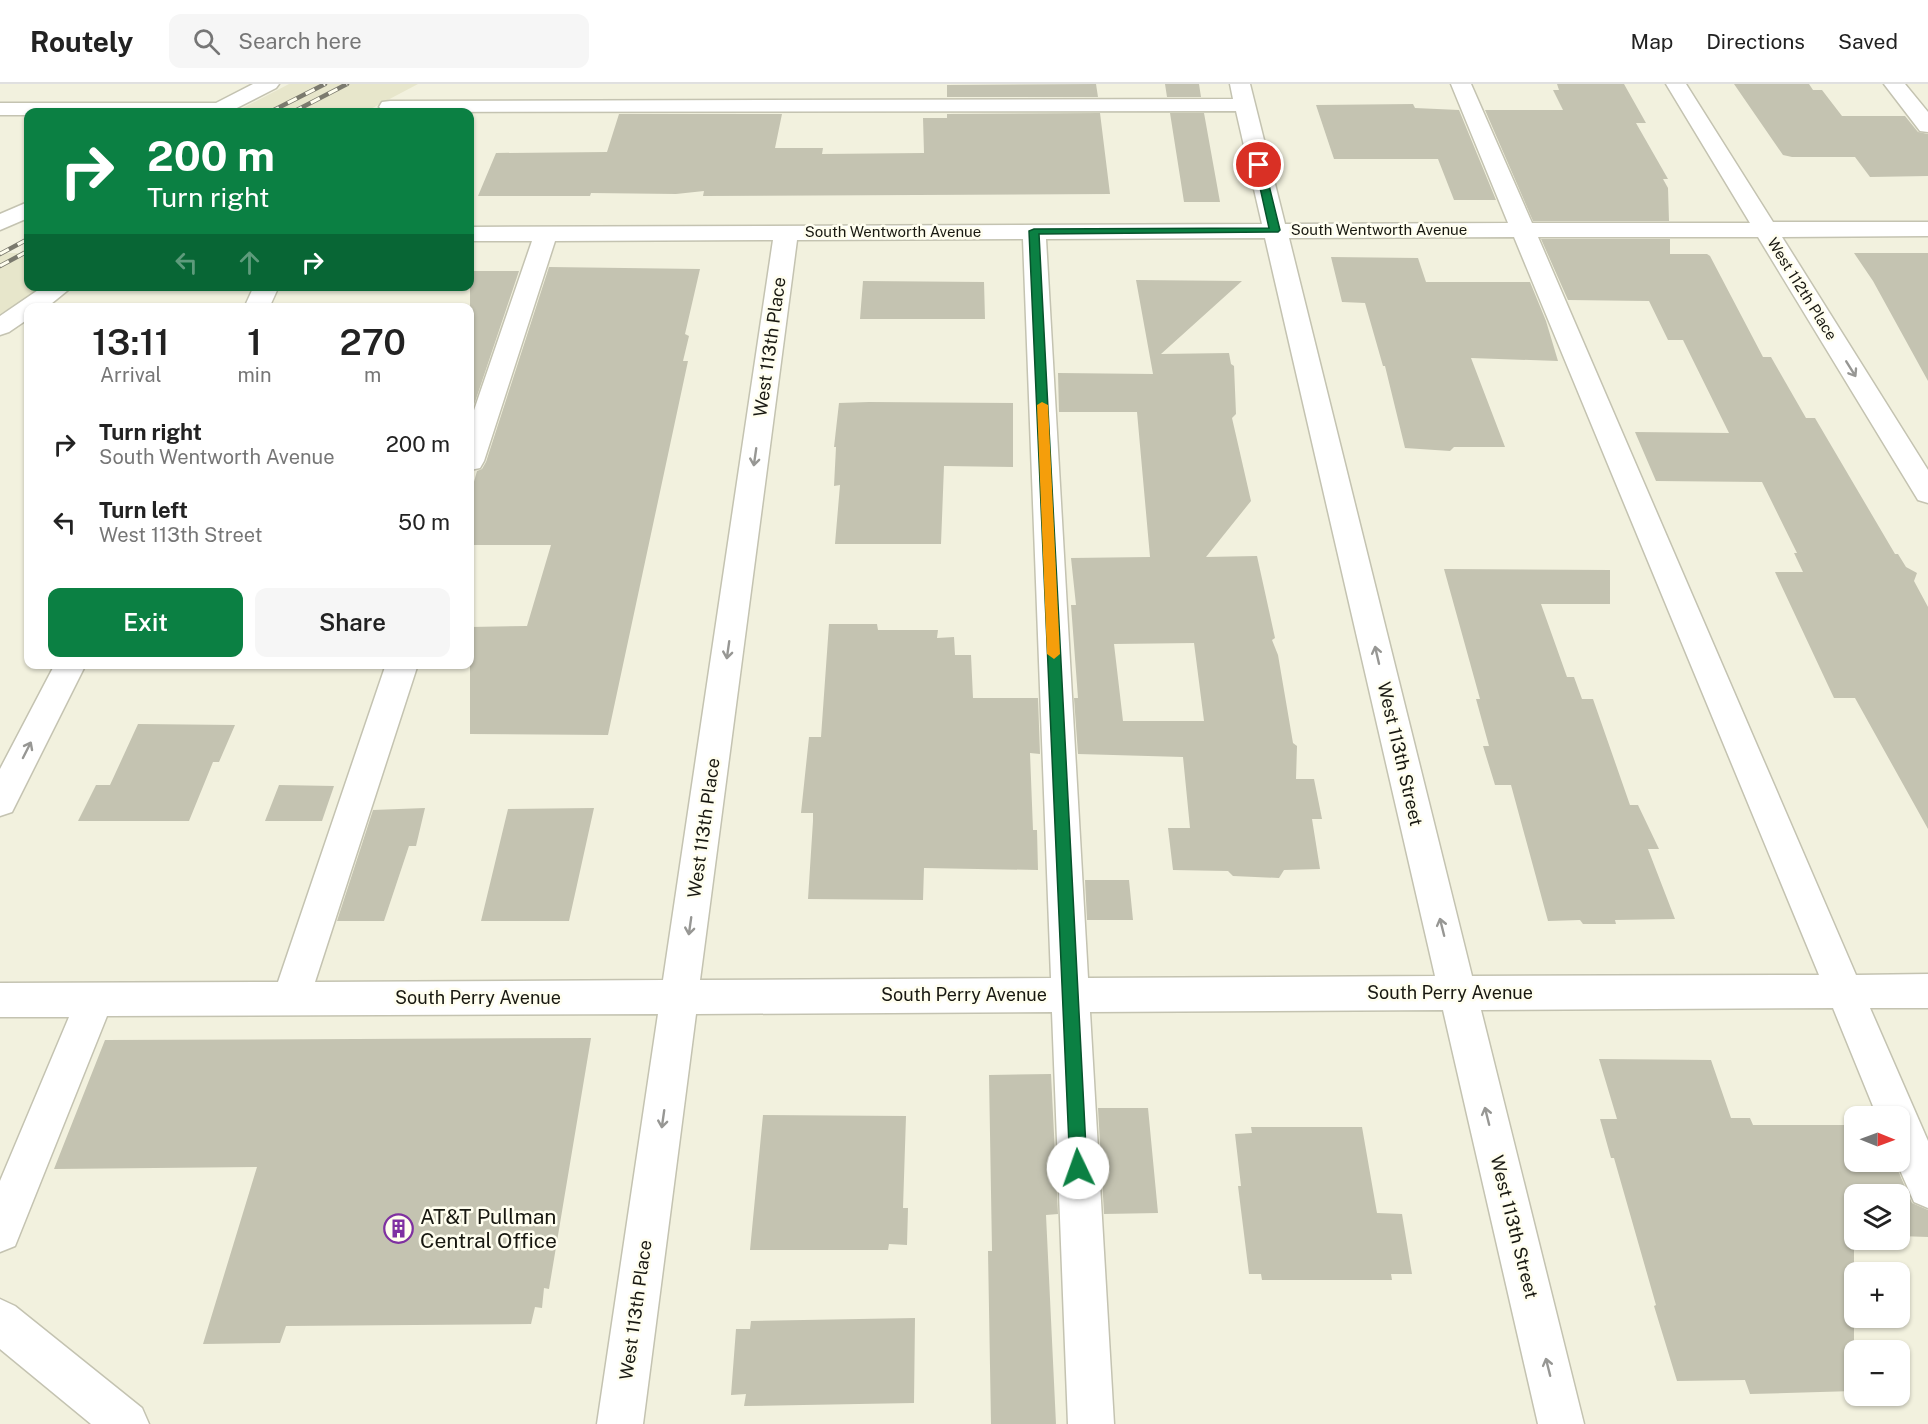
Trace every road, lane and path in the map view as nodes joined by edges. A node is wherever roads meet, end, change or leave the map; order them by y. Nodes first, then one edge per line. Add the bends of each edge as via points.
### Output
1 (269, 84) edge
2 (1027, 84) edge
3 (1461, 84) edge
4 (1676, 84) edge
5 (1894, 84) edge
6 (425, 89) dead end
7 (1242, 94) edge
8 (1028, 106) junction
9 (224, 108) edge
10 (392, 108) edge
11 (0, 109) edge
12 (24, 109) edge
13 (474, 109) edge
14 (1928, 126) edge
15 (24, 210) edge
16 (0, 223) edge
17 (1766, 229) junction
18 (1928, 229) edge
19 (1275, 230) junction
20 (1523, 230) junction
21 (1034, 231) junction
22 (786, 232) junction
23 (546, 233) junction
24 (474, 234) edge
25 (0, 236) edge
26 (24, 236) edge
27 (54, 291) edge
28 (36, 303) edge
29 (24, 311) edge
30 (0, 327) edge
31 (474, 449) edge
32 (1928, 493) edge
33 (68, 669) edge
34 (400, 669) edge
35 (0, 802) edge
36 (1844, 991) junction
37 (1928, 991) edge
38 (1458, 993) junction
39 (1070, 994) junction
40 (680, 996) junction
41 (291, 998) junction
42 (95, 999) junction
43 (0, 1000) edge
44 (1893, 1106) edge
45 (1910, 1146) edge
46 (1928, 1188) edge
47 (0, 1231) edge
48 (0, 1321) edge
49 (126, 1424) edge
50 (620, 1424) edge
51 (1091, 1424) edge
52 (1561, 1424) edge

1 - 9 street
2 - 8 street
3 - 20 street
4 - 17 street, West 112th Place
5 - 14 street
6 - 10 street
7 - 8 street
7 - 19 street, West 113th Street
8 - 13 street
11 - 12 street
15 - 16 street
17 - 18 street, South Wentworth Avenue
17 - 20 street, South Wentworth Avenue
17 -> 32 street, West 112th Place
19 - 20 street, South Wentworth Avenue
19 - 21 street, South Wentworth Avenue
38 -> 19 street, West 113th Street
20 - 36 street
21 - 22 street, South Wentworth Avenue
21 - 39 street
22 - 23 street, South Wentworth Avenue
22 -> 40 street, West 113th Place
23 - 24 street, South Wentworth Avenue
23 - 31 street
25 - 26 street
27 - 28 street
29 - 30 street
35 -> 33 street
34 - 41 street
36 - 37 street, South Perry Avenue
36 - 38 street, South Perry Avenue
36 - 44 street
38 - 39 street, South Perry Avenue
52 -> 38 street, West 113th Street
39 - 40 street, South Perry Avenue
39 - 51 street
40 - 41 street, South Perry Avenue
40 -> 50 street, West 113th Place
41 - 42 street, South Perry Avenue
42 - 43 street, South Perry Avenue
42 - 47 street
45 - 46 street
48 - 49 street

